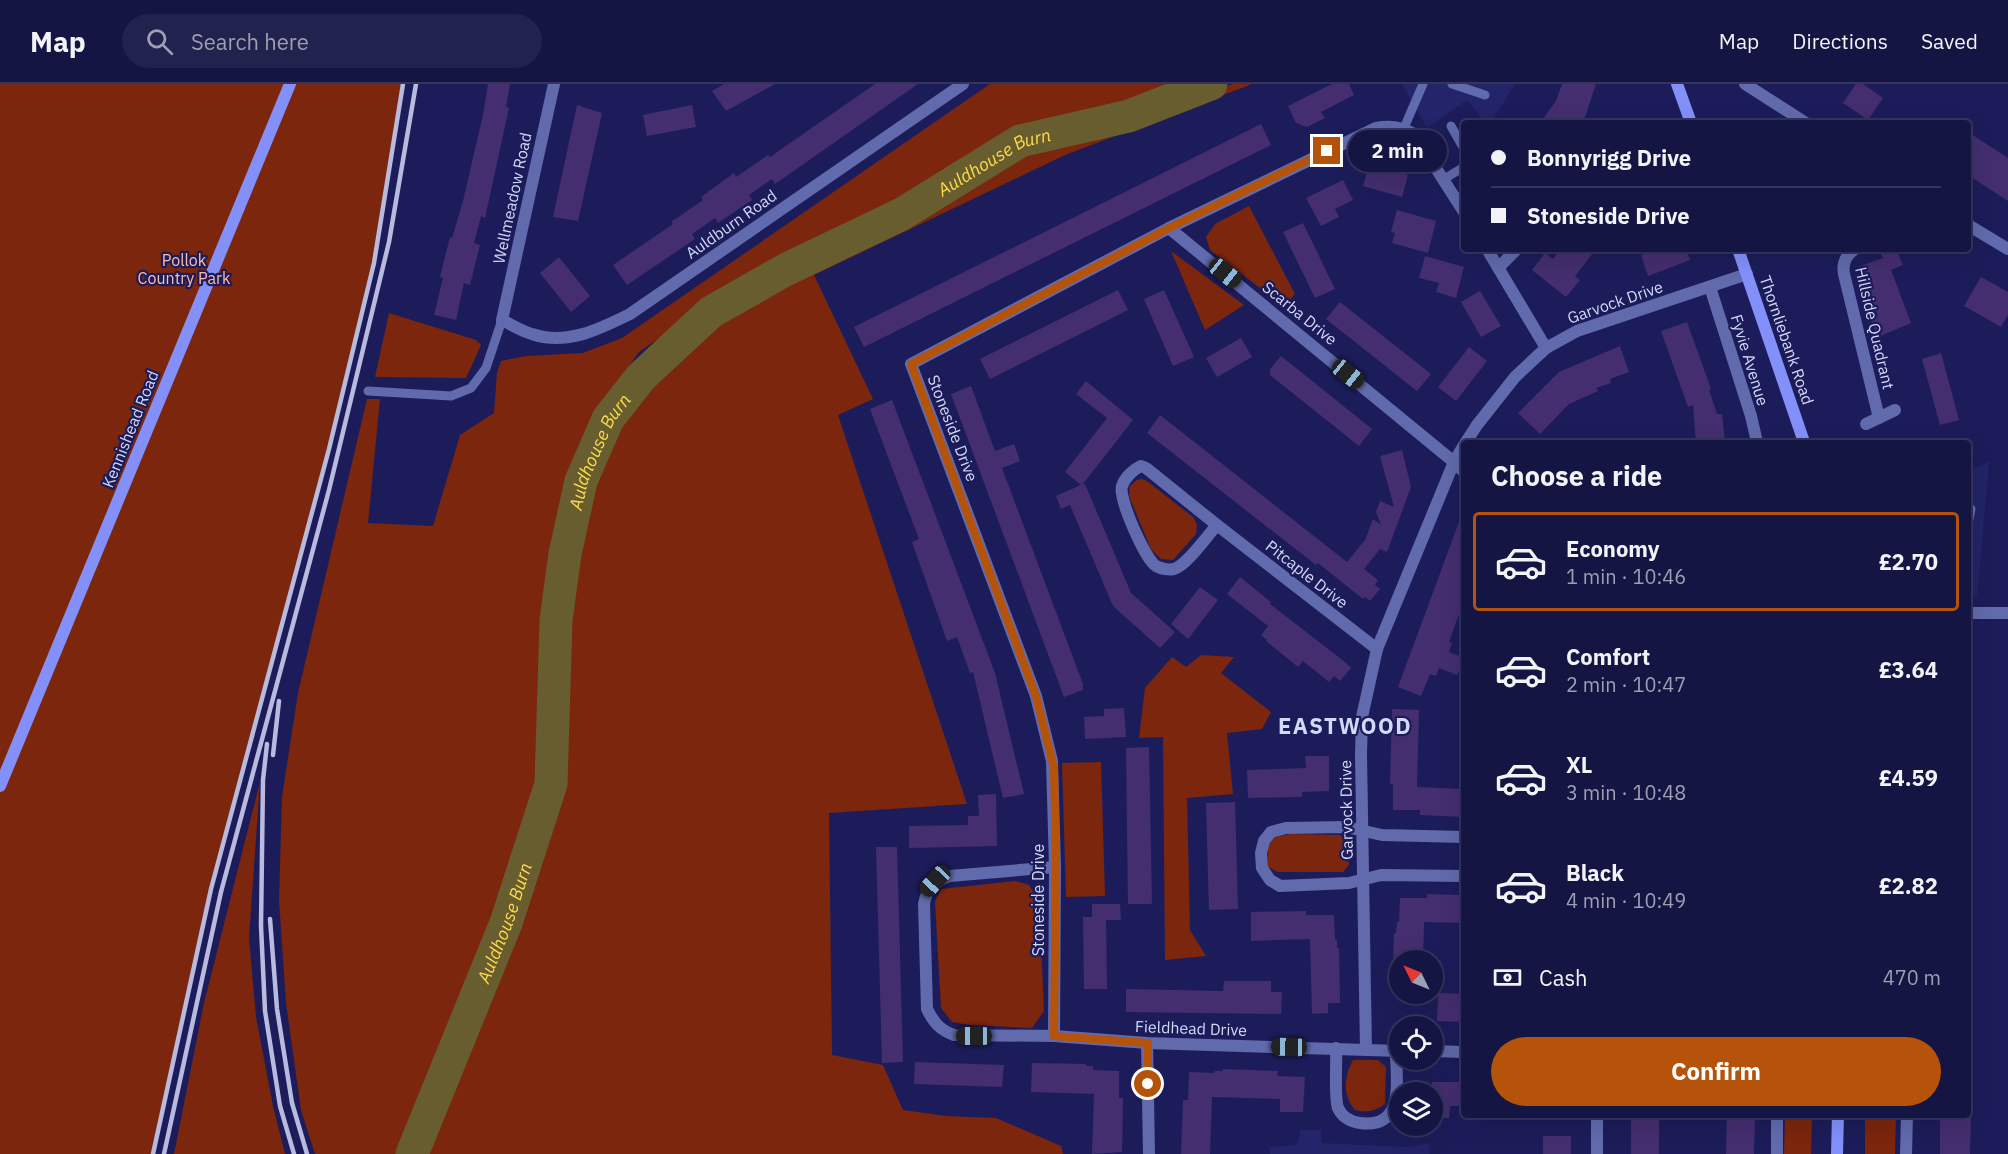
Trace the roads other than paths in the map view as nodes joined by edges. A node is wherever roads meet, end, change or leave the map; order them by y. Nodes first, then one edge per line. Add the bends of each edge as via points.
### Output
1 (290, 84) edge
2 (554, 84) edge
3 (963, 84) edge
4 (1424, 84) edge
5 (1452, 84) edge
6 (1677, 84) edge
7 (1745, 84) edge
8 (1485, 95) dead end
9 (1690, 120) edge
10 (1801, 120) edge
11 (1450, 126) dead end
12 (1404, 128) junction
13 (1461, 144) edge
14 (1461, 169) edge
15 (1444, 179) junction
16 (1461, 207) edge
17 (1971, 227) edge
18 (1169, 228) junction
19 (2008, 249) edge
20 (1489, 252) edge
21 (1514, 252) edge
22 (1739, 252) edge
23 (1852, 252) edge
24 (1498, 268) junction
25 (1747, 274) junction
26 (1710, 287) junction
27 (502, 320) junction
28 (1546, 348) junction
29 (368, 391) dead end
30 (1895, 410) dead end
31 (1879, 418) junction
32 (1866, 424) dead end
33 (1467, 440) edge
34 (1757, 440) edge
35 (1803, 440) edge
36 (1461, 451) edge
37 (1454, 462) junction
38 (1461, 469) edge
39 (1216, 525) junction
40 (1971, 613) edge
41 (2008, 613) edge
42 (1377, 649) junction
43 (0, 786) edge
44 (1361, 830) junction
45 (1461, 837) edge
46 (1056, 867) junction
47 (1461, 876) edge
48 (1364, 879) junction
49 (1054, 1036) junction
50 (1148, 1043) junction
51 (1336, 1048) junction
52 (1366, 1050) junction
53 (1389, 1051) edge
54 (1443, 1051) edge
55 (1461, 1052) edge
56 (1397, 1070) edge
57 (1597, 1118) edge
58 (1777, 1118) edge
59 (1838, 1118) edge
60 (1907, 1118) edge
61 (1149, 1154) edge
62 (1597, 1154) edge
63 (1777, 1154) edge
64 (1838, 1154) edge
65 (1906, 1154) edge

1 - 43 street, Kennishead Road
2 - 27 street, Wellmeadow Road
3 - 27 street, Auldburn Road via 630,314 572,337 548,339
4 - 12 lane
5 - 8 lane
6 - 9 street
7 - 10 street
11 - 13 lane
12 - 15 street via 1414,134
12 - 18 street, Stoneside Drive via 1386,126 1366,132
14 - 15 lane
15 - 16 street
17 - 19 street
18 - 37 street, Scarba Drive
18 - 46 street, Stoneside Drive via 911,364 1036,696 1054,768
20 - 24 street
21 - 24 street
22 - 25 street, Thornliebank Road
23 - 31 street, Hillside Quadrant via 1843,264 1844,274
24 - 28 street
25 - 26 street, Garvock Drive
25 - 35 street, Thornliebank Road
26 - 28 street, Garvock Drive via 1577,331
26 - 34 street, Fyvie Avenue
27 - 29 lane via 486,368 471,388 451,396
28 - 33 street, Garvock Drive via 1515,377
30 - 31 street, Hillside Quadrant
31 - 32 street, Hillside Quadrant
36 - 37 street, Garvock Drive
37 - 38 street, Scarba Drive
37 - 42 street, Garvock Drive
39 - 39 street, Pitcaple Drive via 1183,565 1165,569 1155,566 1126,511 1122,485 1135,468 1146,468
39 - 42 street, Pitcaple Drive
40 - 41 street
42 - 44 street, Garvock Drive via 1362,717
44 - 45 street via 1382,835
44 - 48 street, Garvock Drive
44 - 48 street via 1286,828 1271,832 1261,853 1262,868 1280,886
46 - 49 street, Stoneside Drive
46 - 49 street, Fieldhead Drive via 950,876 935,881 926,891 924,904 927,1009 942,1030 954,1035
47 - 48 street via 1382,875
48 - 52 street, Garvock Drive
49 - 50 street, Fieldhead Drive
50 - 51 street, Fieldhead Drive
50 - 61 street
51 - 52 street, Fieldhead Drive
51 - 56 street via 1337,1106 1353,1122 1379,1121 1390,1114 1396,1103
52 - 53 street, Fieldhead Drive
54 - 55 street
57 - 62 street
58 - 63 street
59 - 64 street
60 - 65 street

